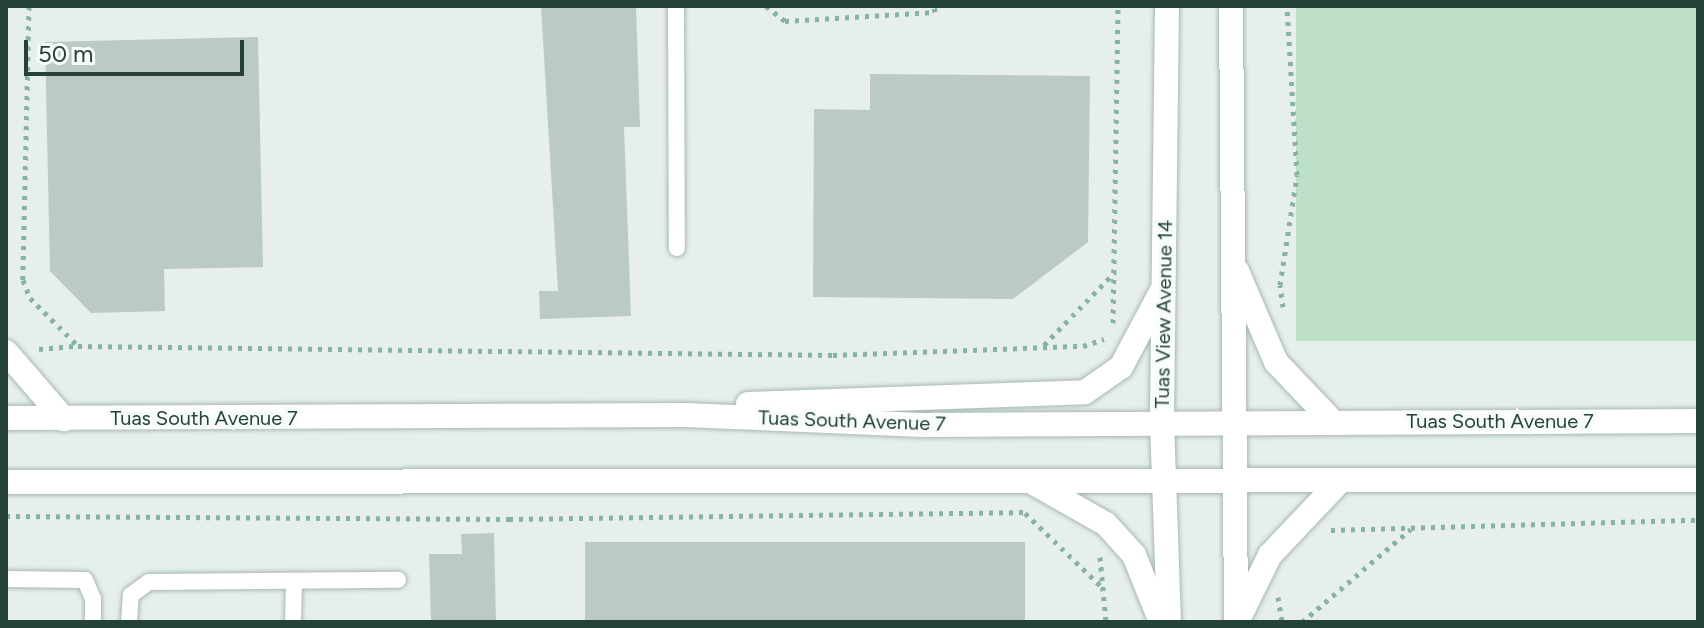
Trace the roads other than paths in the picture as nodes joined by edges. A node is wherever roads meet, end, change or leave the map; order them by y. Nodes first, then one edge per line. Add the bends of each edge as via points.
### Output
1 (676, 6) edge
2 (1167, 6) edge
3 (1231, 6) edge
4 (677, 248) dead end
5 (1231, 258) junction
6 (1166, 280) junction
7 (6, 352) edge
8 (686, 415) junction
9 (6, 418) edge
10 (64, 419) junction
11 (1234, 420) junction
12 (1332, 421) junction
13 (1698, 421) edge
14 (1162, 422) junction
15 (1164, 479) junction
16 (1236, 479) junction
17 (1341, 480) junction
18 (1698, 480) edge
19 (1029, 481) junction
20 (6, 482) edge
21 (6, 579) edge
22 (398, 580) dead end
23 (294, 582) junction
24 (93, 622) edge
25 (129, 622) edge
26 (293, 622) edge
27 (1161, 622) edge
28 (1169, 622) edge
29 (1237, 622) edge

1 - 4 lane
2 - 6 street, Tuas View Avenue 14
3 - 5 street
5 - 11 street
5 - 12 street via 1276,362
6 - 8 street via 1139,343 1121,367 1085,392 734,404
6 - 14 street, Tuas View Avenue 14
7 - 10 street
8 - 10 street, Tuas South Avenue 7
8 - 14 street, Tuas South Avenue 7 via 875,424
9 - 10 street, Tuas South Avenue 7
11 - 12 street, Tuas South Avenue 7
11 - 14 street, Tuas South Avenue 7
11 - 16 street
12 - 13 street, Tuas South Avenue 7
14 - 15 street, Tuas View Avenue 14
15 - 16 street
15 - 19 street
15 - 28 street, Tuas View Avenue 14
16 - 17 street
16 - 29 street
17 - 18 street
17 - 29 street via 1270,555
19 - 20 street
19 - 27 street via 1106,524 1134,555
21 - 24 lane via 85,580 93,599
22 - 23 lane
23 - 25 lane via 149,582 131,595
23 - 26 lane

